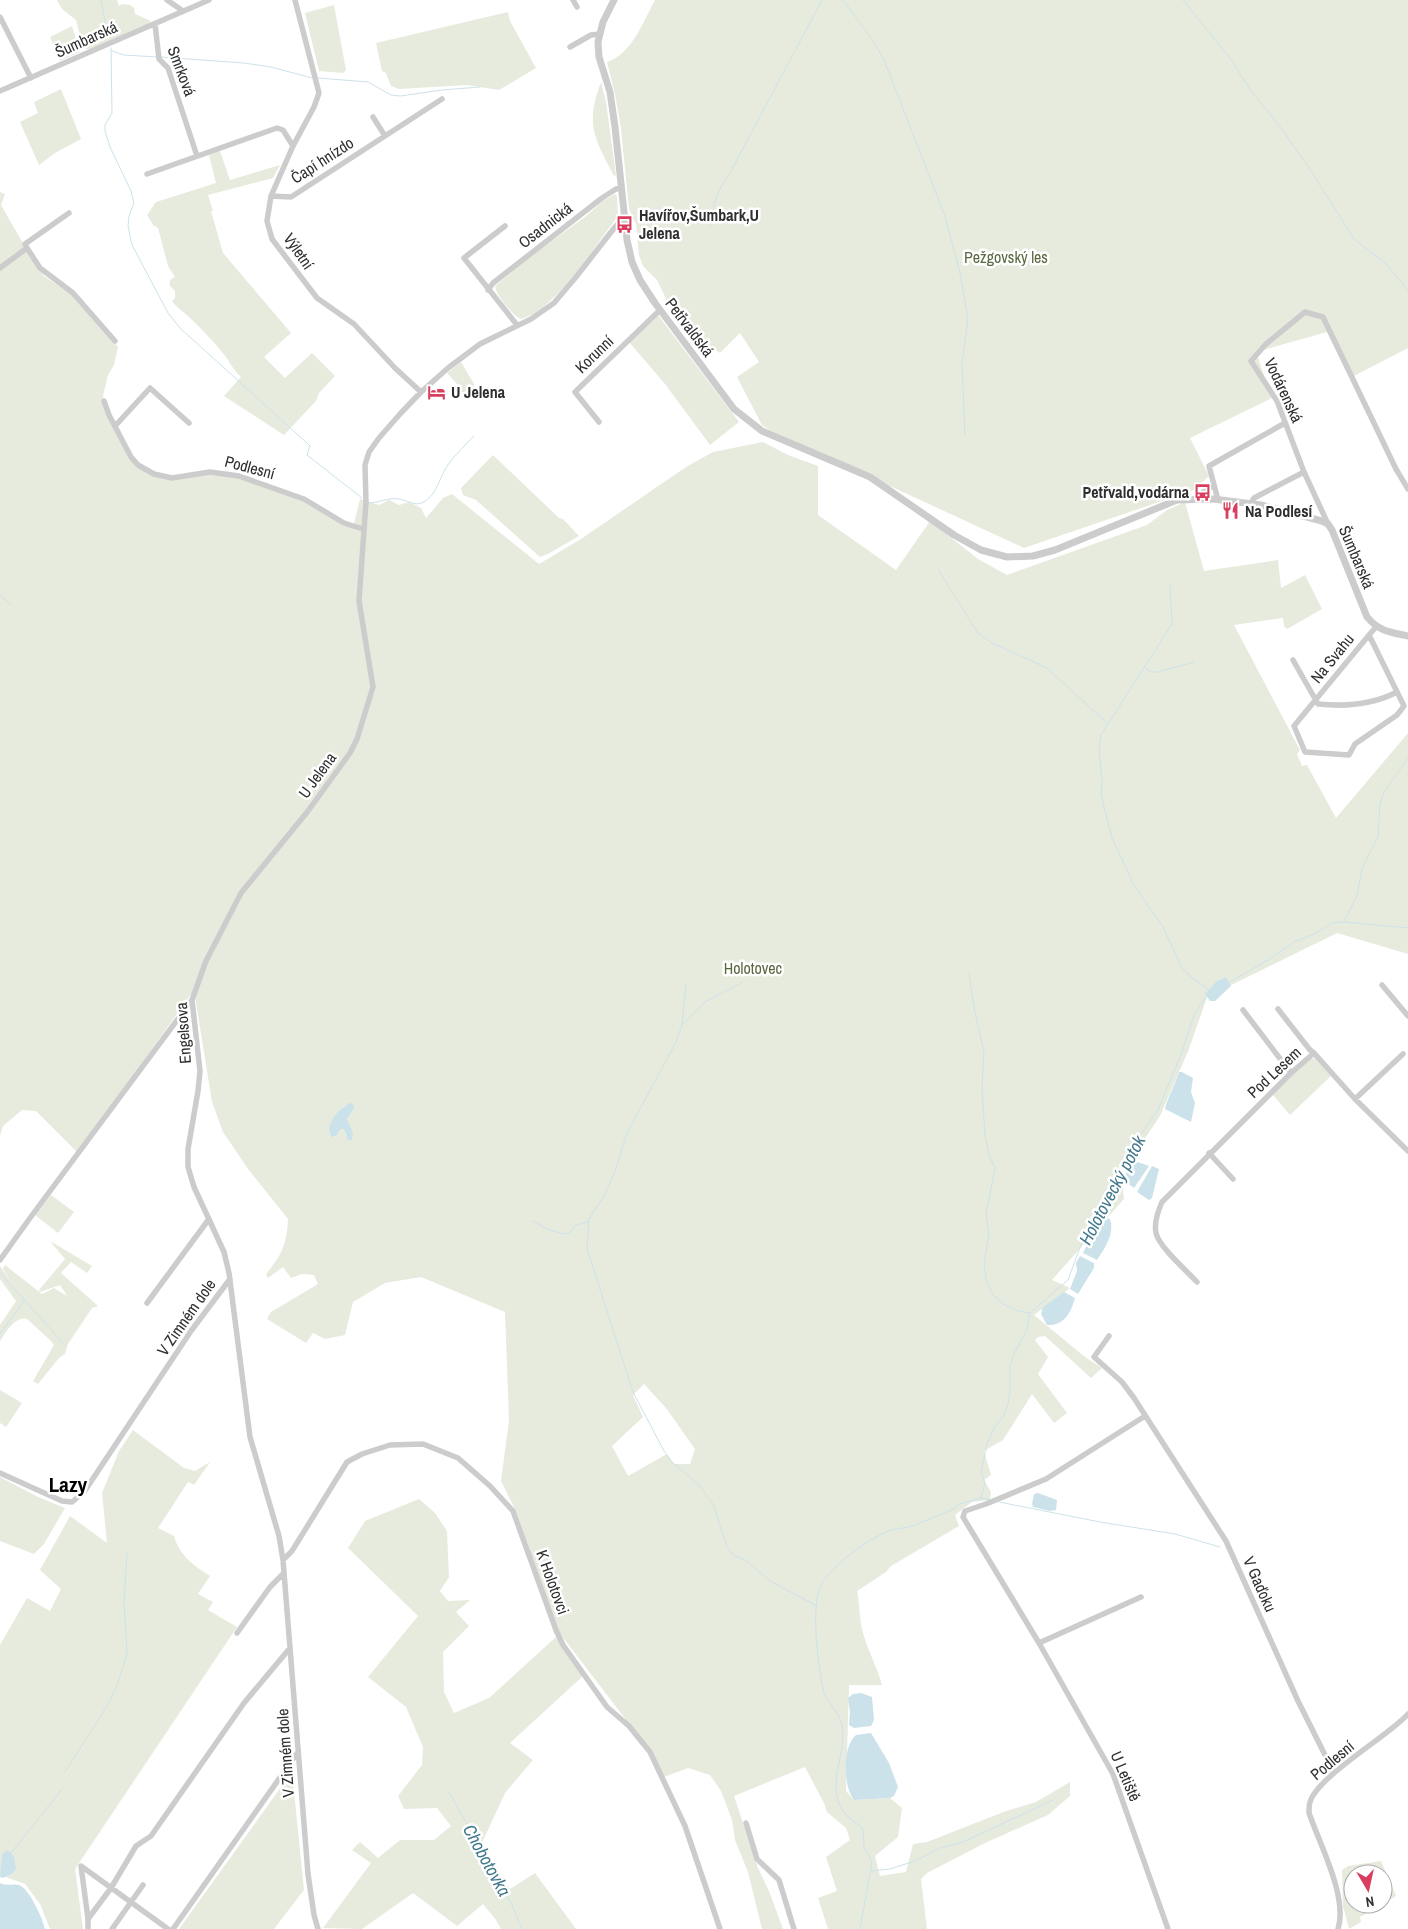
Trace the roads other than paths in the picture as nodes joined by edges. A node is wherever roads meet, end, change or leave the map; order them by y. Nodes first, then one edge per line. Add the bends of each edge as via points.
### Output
1 (167, 0) edge
2 (209, 0) edge
3 (295, 0) edge
4 (573, 0) edge
5 (614, 0) edge
6 (577, 8) dead end
7 (183, 11) junction
8 (0, 17) edge
9 (155, 24) junction
10 (600, 34) junction
11 (570, 47) dead end
12 (32, 78) junction
13 (0, 91) edge
14 (442, 100) dead end
15 (373, 117) dead end
16 (385, 136) junction
17 (293, 146) junction
18 (197, 156) junction
19 (148, 174) dead end
20 (622, 188) junction
21 (270, 196) junction
22 (69, 213) dead end
23 (624, 218) junction
24 (505, 226) dead end
25 (27, 248) junction
26 (0, 268) edge
27 (488, 290) junction
28 (660, 310) junction
29 (517, 325) junction
30 (115, 341) dead end
31 (421, 392) junction
32 (104, 401) dead end
33 (599, 422) dead end
34 (189, 423) dead end
35 (1285, 423) junction
36 (115, 426) junction
37 (1304, 472) junction
38 (1214, 485) junction
39 (1408, 488) edge
40 (1177, 500) joint
41 (1198, 500) junction
42 (1218, 500) junction
43 (1251, 503) junction
44 (1328, 524) junction
45 (363, 529) junction
46 (1376, 627) junction
47 (1369, 635) junction
48 (1408, 636) edge
49 (1293, 660) dead end
50 (1397, 692) junction
51 (1316, 700) junction
52 (308, 811) joint
53 (1382, 985) dead end
54 (192, 1000) junction
55 (1278, 1009) dead end
56 (1243, 1010) dead end
57 (1408, 1016) edge
58 (1314, 1053) junction
59 (1403, 1054) dead end
60 (1291, 1073) junction
61 (1355, 1099) junction
62 (1408, 1151) edge
63 (1209, 1153) junction
64 (1233, 1179) dead end
65 (209, 1219) junction
66 (0, 1260) edge
67 (230, 1279) junction
68 (1197, 1282) dead end
69 (147, 1304) dead end
70 (1110, 1336) dead end
71 (1145, 1416) junction
72 (0, 1473) edge
73 (282, 1560) junction
74 (283, 1574) junction
75 (1141, 1597) dead end
76 (236, 1633) dead end
77 (1039, 1642) junction
78 (290, 1648) junction
79 (1407, 1718) edge
80 (298, 1752) junction
81 (1334, 1773) junction
82 (746, 1823) dead end
83 (143, 1885) dead end
84 (111, 1888) junction
85 (131, 1902) junction
86 (88, 1919) junction
87 (88, 1929) edge
88 (112, 1929) edge
89 (168, 1929) edge
90 (173, 1929) edge
91 (318, 1929) edge
92 (720, 1929) edge
93 (794, 1929) edge
94 (1168, 1929) edge
95 (1338, 1929) edge

1 - 7 street
2 - 7 street, Šumbarská
3 - 17 street, Výletní via 319,93
4 - 6 street
5 - 10 street, Petřvaldská
7 - 9 street, Šumbarská
8 - 12 street
9 - 12 street, Šumbarská
9 - 18 street, Smrková via 159,60 168,68
10 - 11 street via 590,35
10 - 20 street, Petřvaldská via 600,57 610,92
12 - 13 street, Šumbarská
14 - 16 street, Čapí hnízdo
15 - 16 street
16 - 21 street, Čapí hnízdo via 291,197
17 - 18 street via 283,130 277,128
17 - 21 street, Výletní
18 - 19 street
20 - 23 street, Petřvaldská
20 - 27 street, Osadnická via 602,198
21 - 31 street, Výletní via 268,222 272,238 312,294 354,324
22 - 25 street via 25,244
23 - 28 street, Petřvaldská via 632,262
23 - 29 street, U Jelena via 554,303
24 - 27 street, Osadnická via 464,258
25 - 26 street
25 - 30 street via 40,268 73,293
27 - 29 street, Osadnická
28 - 33 street, Korunní via 575,392
28 - 40 street, Petřvaldská via 744,418 762,431 870,477 954,536 981,550 1008,556 1033,556
29 - 31 street, U Jelena via 480,344
31 - 45 street, U Jelena via 369,452 365,465
32 - 36 street, Podlesní
34 - 36 street via 150,388
35 - 37 street, Vodárenská
35 - 38 street via 1209,466
35 - 39 street, Vodárenská via 1252,360 1305,312 1323,317
36 - 45 street, Podlesní via 131,457 154,474 172,478 210,472 239,476 304,499 344,523
37 - 43 street via 1254,498
37 - 44 street, Vodárenská
38 - 41 street
38 - 42 street
40 - 41 street, Šumbarská
41 - 42 street, Šumbarská
42 - 43 street, Šumbarská
43 - 44 street, Šumbarská
44 - 46 street, Šumbarská via 1367,618
45 - 52 street, U Jelena via 360,601 373,681 372,694 350,753
46 - 47 street, Na Svahu
46 - 48 street
47 - 50 street, Na Svahu
47 - 51 street, Na Svahu
49 - 51 street, Na Svahu
50 - 51 street, Na Svahu via 1381,700 1341,706 1318,704
50 - 51 street, Na Svahu via 1404,706 1355,744 1349,755 1306,752 1294,726
52 - 54 street, Engelsova via 241,893 206,961
53 - 57 street
54 - 65 street, Engelsova via 200,1072 188,1167
54 - 66 street
55 - 58 street
56 - 60 street
58 - 60 street, Pod Lesem
58 - 61 street, Pod Lesem
59 - 61 street
60 - 63 street, Pod Lesem
61 - 62 street, Pod Lesem
63 - 64 street
63 - 68 street, Pod Lesem via 1166,1196 1158,1209 1156,1221 1156,1235 1161,1243
65 - 67 street, Engelsova via 224,1252
65 - 69 street
67 - 72 street, V Zimném dole via 84,1492 72,1502 62,1501
67 - 73 street, V Zimném dole via 250,1437 279,1536
70 - 71 street, V Gaďoku via 1094,1357 1122,1382
71 - 77 street, U Letiště via 1046,1479 965,1511 962,1517
71 - 81 street, V Gaďoku via 1226,1541
73 - 74 street, V Zimném dole
73 - 92 street, K Holotovci via 292,1551 347,1462 390,1445 407,1444 423,1444 458,1458 513,1511 563,1645 607,1707 630,1726 650,1752 685,1826
74 - 76 street
74 - 78 street, V Zimném dole
75 - 77 street
77 - 94 street, U Letiště via 1113,1774
78 - 80 street, V Zimném dole
78 - 84 street via 244,1703 151,1836 136,1846
79 - 81 street, Podlesní
80 - 90 street
80 - 91 street, V Zimném dole via 309,1882
81 - 95 street, Podlesní via 1309,1802 1309,1813 1337,1891
82 - 93 street via 757,1859 779,1880
83 - 85 street
84 - 85 street
84 - 86 street
84 - 86 street via 81,1866
85 - 88 street
85 - 89 street
86 - 87 street

